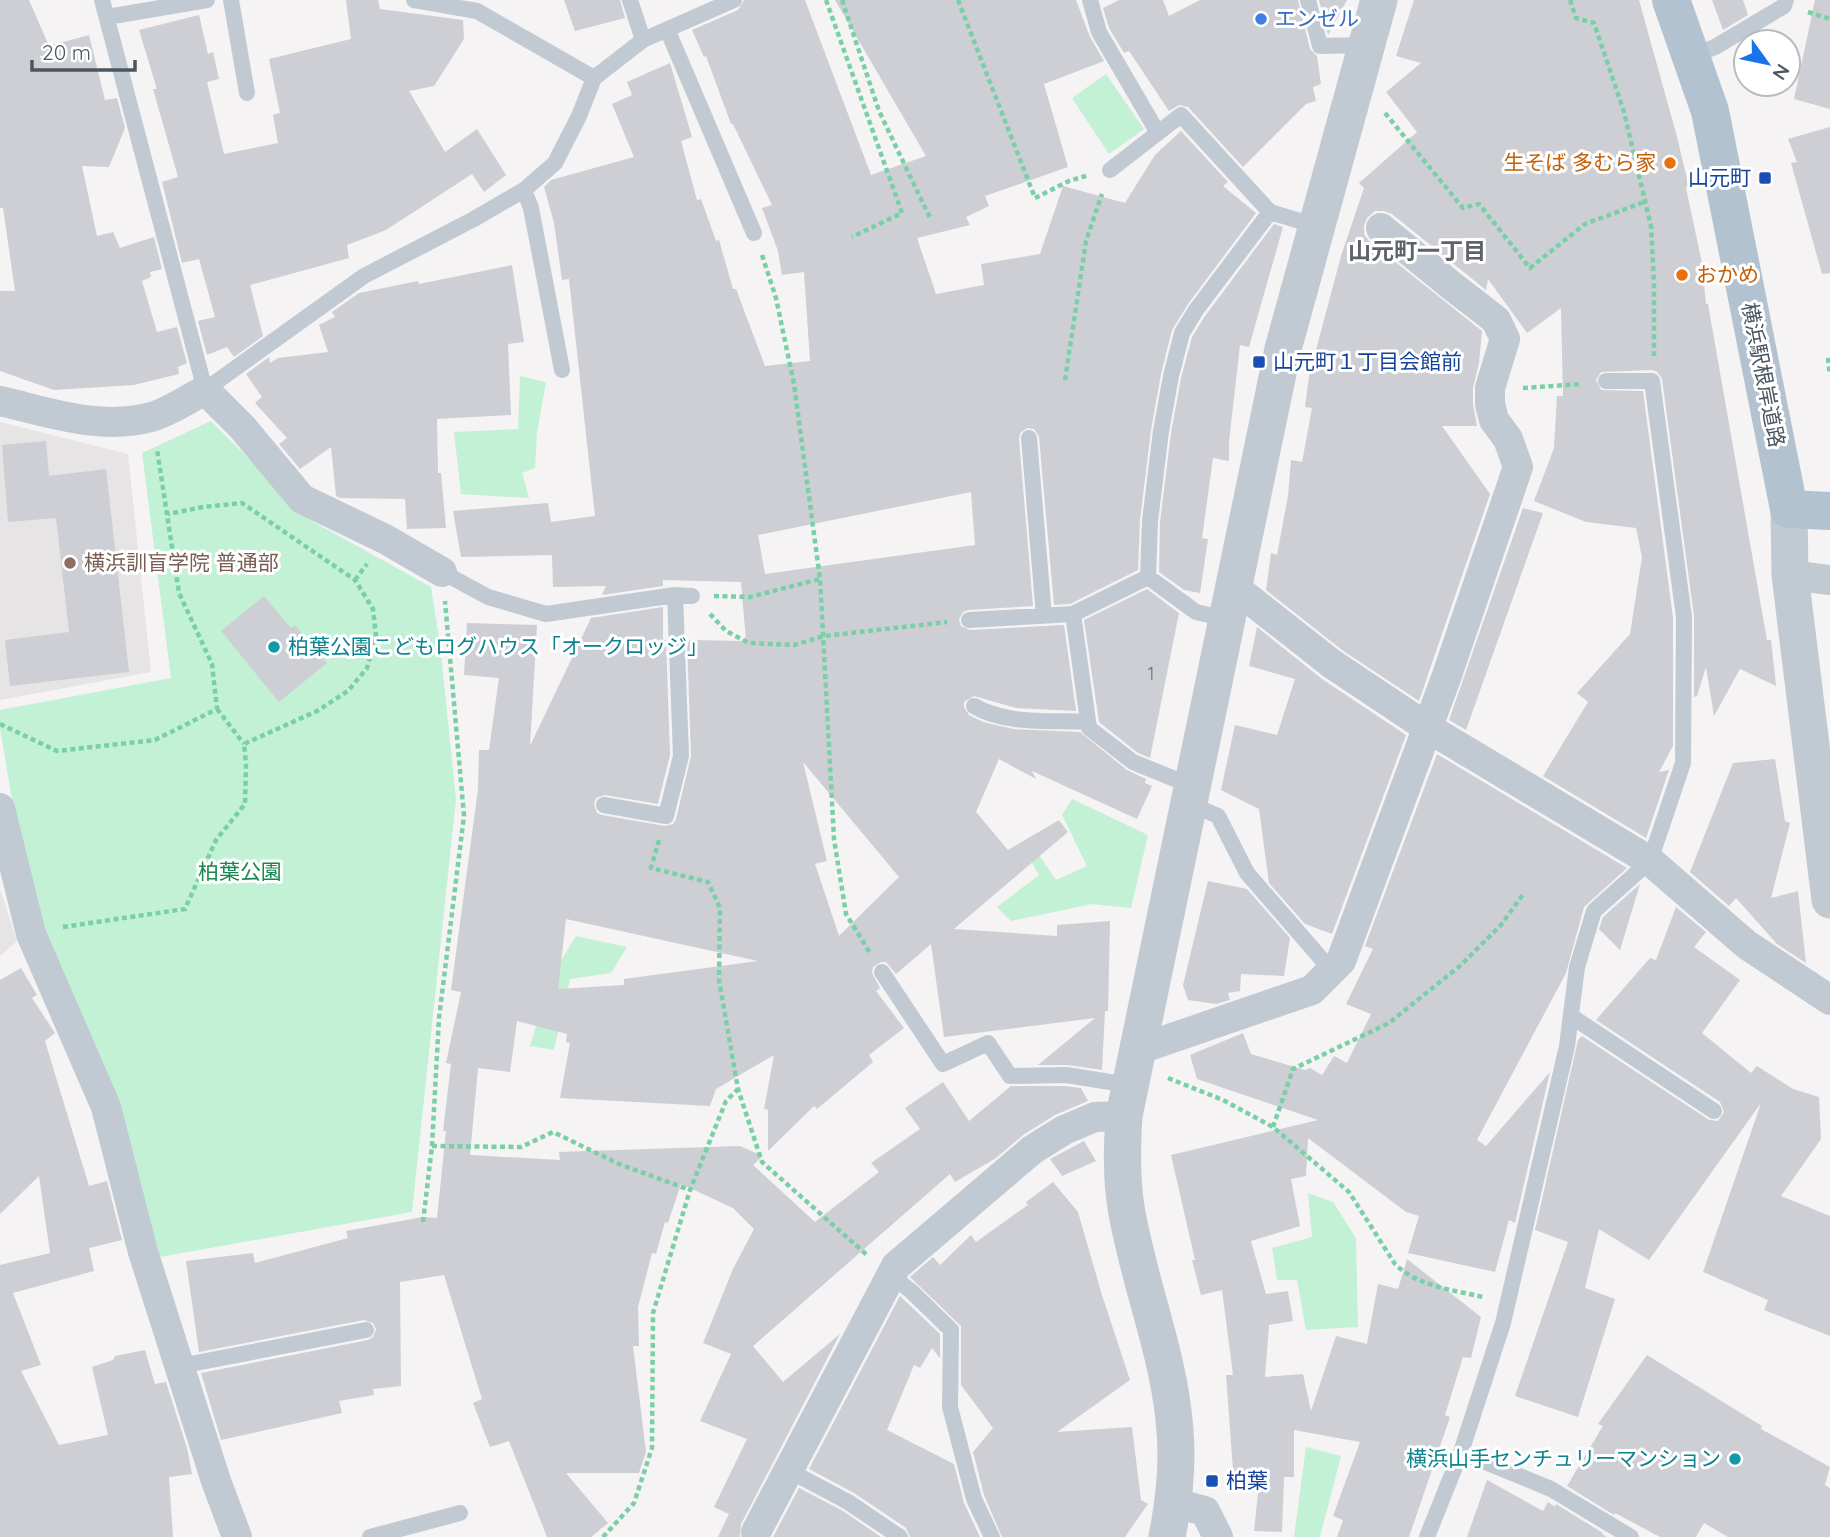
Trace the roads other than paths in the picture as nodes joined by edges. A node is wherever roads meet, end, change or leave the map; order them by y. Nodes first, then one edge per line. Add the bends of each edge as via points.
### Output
1 (102, 0) edge
2 (207, 0) edge
3 (231, 0) edge
4 (414, 0) edge
5 (630, 0) edge
6 (734, 0) edge
7 (1090, 0) edge
8 (1308, 0) edge
9 (1379, 0) edge
10 (1671, 0) edge
11 (1786, 0) edge
12 (107, 17) junction
13 (667, 29) junction
14 (643, 40) junction
15 (1367, 45) junction
16 (1692, 56) junction
17 (594, 78) junction
18 (247, 93) dead end
19 (1158, 133) junction
20 (1110, 170) road end
21 (524, 190) junction
22 (1270, 212) junction
23 (1316, 226) junction
24 (1381, 228) dead end
25 (754, 233) road end
26 (562, 370) dead end
27 (1606, 382) road end
28 (205, 390) junction
29 (0, 401) edge
30 (1029, 438) dead end
31 (1789, 509) junction
32 (1830, 511) edge
33 (442, 572) joint
34 (1790, 575) junction
35 (1148, 577) junction
36 (1830, 580) edge
37 (675, 595) junction
38 (692, 596) road end
39 (1230, 603) junction
40 (1073, 614) junction
41 (1044, 616) junction
42 (969, 620) road end
43 (974, 706) dead end
44 (1088, 722) junction
45 (1428, 728) junction
46 (1190, 795) junction
47 (604, 805) dead end
48 (0, 808) edge
49 (1827, 846) edge
50 (1650, 861) junction
51 (1830, 900) edge
52 (1331, 970) junction
53 (881, 972) road end
54 (1830, 1000) edge
55 (1571, 1016) junction
56 (1131, 1079) junction
57 (1714, 1111) dead end
58 (890, 1275) junction
59 (366, 1330) dead end
60 (180, 1366) junction
61 (1461, 1452) junction
62 (788, 1470) junction
63 (460, 1513) dead end
64 (1170, 1520) edge
65 (757, 1532) dead end
66 (237, 1537) edge
67 (370, 1537) edge
68 (900, 1537) edge
69 (992, 1537) edge
70 (1218, 1537) edge
71 (1427, 1537) edge
72 (1631, 1537) edge

1 - 12 lane
2 - 12 lane
3 - 18 lane
4 - 17 lane via 477,11
5 - 14 lane
6 - 13 lane
7 - 19 lane via 1099,32
8 - 15 lane via 1320,46
9 - 15 street
10 - 16 main road, 横浜駅根岸道路
11 - 16 lane via 1784,6
12 - 28 lane
13 - 14 lane
13 - 25 lane
14 - 17 lane
15 - 23 street
16 - 31 main road, 横浜駅根岸道路 via 1710,111
17 - 21 lane via 555,163
19 - 20 lane
19 - 22 lane via 1181,116
21 - 26 lane
21 - 28 lane via 364,276
22 - 23 lane
22 - 35 lane via 1182,332 1161,431
23 - 39 street via 1283,349
24 - 45 street via 1496,320 1505,339 1490,388 1490,404 1518,467
27 - 50 lane via 1653,382 1685,617 1683,764
28 - 29 street via 152,417 119,422 74,420
28 - 33 street via 302,499
30 - 41 lane
31 - 32 main road
31 - 34 street
33 - 37 lane via 488,597 546,614
34 - 36 street
34 - 49 street
35 - 39 lane via 1196,612
35 - 40 lane
37 - 38 lane
37 - 47 lane via 681,756 667,816
39 - 45 street via 1332,663
39 - 46 street
40 - 41 lane
40 - 44 lane
41 - 42 lane
43 - 44 lane via 988,715 1014,719
44 - 46 lane via 1089,728 1133,762
45 - 50 street
45 - 52 street via 1341,961
46 - 52 lane via 1218,816 1247,873
46 - 56 street
48 - 60 street via 32,934 106,1107 143,1252
49 - 51 street
50 - 54 street via 1747,944
50 - 55 lane via 1594,911 1577,967
52 - 56 street via 1311,990
53 - 56 lane via 943,1064 988,1042 1010,1076
55 - 57 lane
55 - 61 lane via 1503,1323
56 - 58 street via 1095,1117 1032,1150
56 - 64 street via 1122,1174 1171,1396 1175,1431
58 - 62 street
58 - 69 lane via 951,1330 950,1407 974,1499
59 - 60 lane
60 - 66 street
61 - 71 lane
61 - 72 lane via 1551,1489
62 - 65 street
62 - 68 lane
63 - 67 lane
64 - 70 street via 1205,1511

